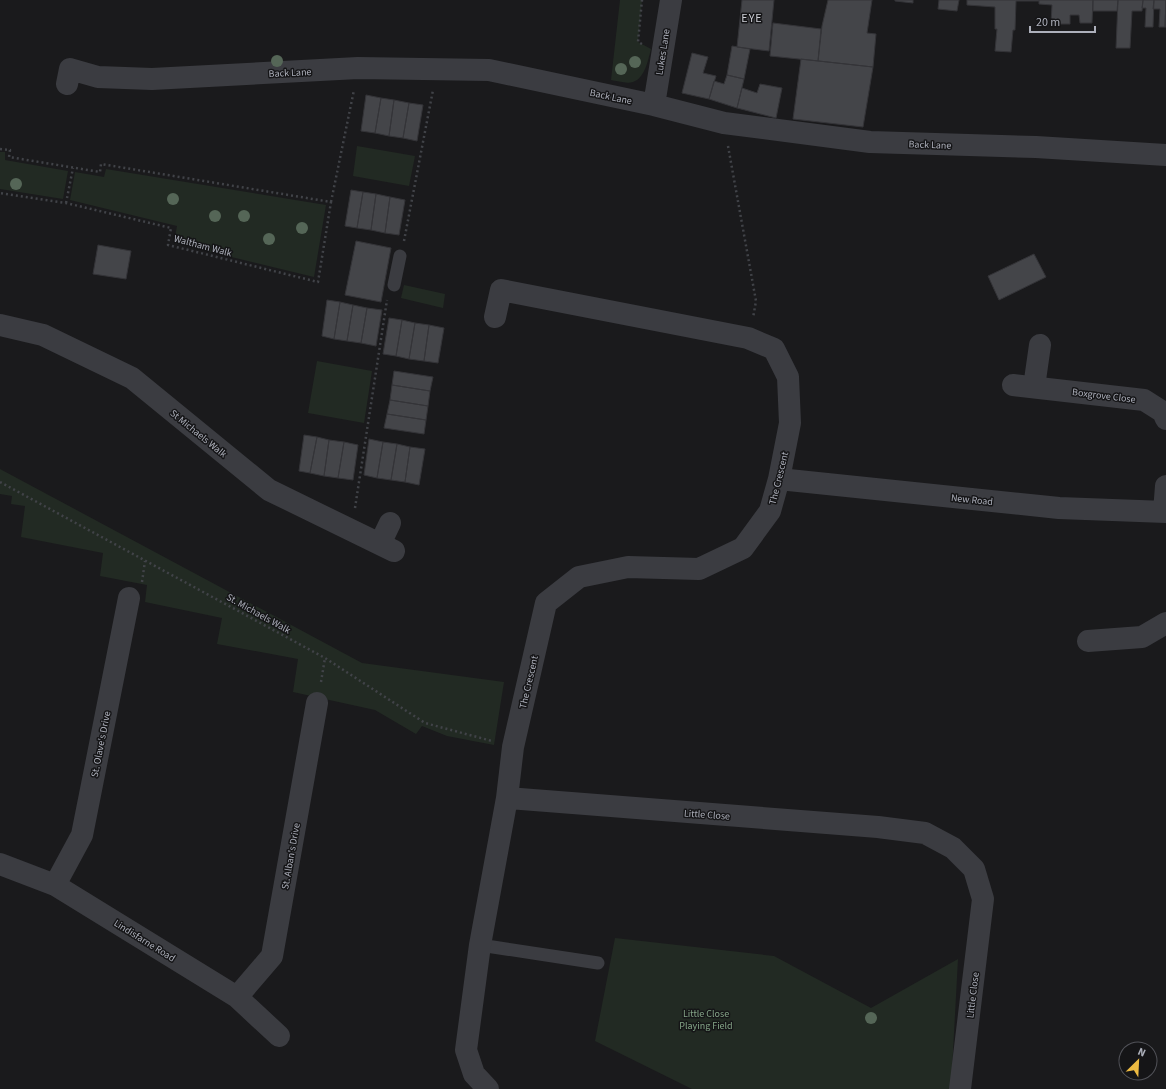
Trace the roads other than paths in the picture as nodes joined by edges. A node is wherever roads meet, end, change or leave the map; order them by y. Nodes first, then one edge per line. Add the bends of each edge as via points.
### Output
1 (671, 0) edge
2 (67, 84) dead end
3 (654, 105) junction
4 (1166, 154) edge
5 (400, 256) dead end
6 (394, 285) dead end
7 (495, 317) dead end
8 (0, 325) edge
9 (1040, 345) dead end
10 (1166, 420) edge
11 (779, 479) junction
12 (1166, 486) edge
13 (1165, 512) edge
14 (390, 524) dead end
15 (129, 598) dead end
16 (1166, 623) edge
17 (1088, 641) dead end
18 (317, 703) dead end
19 (506, 798) junction
20 (0, 864) edge
21 (55, 885) junction
22 (480, 945) junction
23 (598, 963) dead end
24 (237, 997) junction
25 (279, 1036) dead end
26 (488, 1089) edge
27 (960, 1089) edge

1 - 3 street, Lukes Lane
2 - 3 street, Back Lane via 70,69 98,77 152,79 358,68 489,70 577,84
3 - 4 street, Back Lane via 724,124 870,142
5 - 6 lane
7 - 11 street, The Crescent via 501,290 748,338 774,349 788,377 790,423
8 - 14 street, St Michaels Walk via 43,335 132,378 269,490 387,548
9 - 10 street, Boxgrove Close via 1024,386 1144,400 1163,412
11 - 13 street, New Road via 1059,508
11 - 19 street, The Crescent via 770,511 743,548 699,569 628,567 579,577 546,604 513,747
12 - 13 street
15 - 21 street, St. Olave's Drive via 82,835
16 - 17 street via 1142,637
18 - 24 street, St. Alban's Drive via 272,956
19 - 22 street
19 - 27 street, Little Close via 878,827 924,833 953,848 974,869 983,899
20 - 21 street, Lindisfarne Road
21 - 24 street, Lindisfarne Road
22 - 23 lane
22 - 26 street via 466,1050 474,1074
24 - 25 street, Lindisfarne Road

